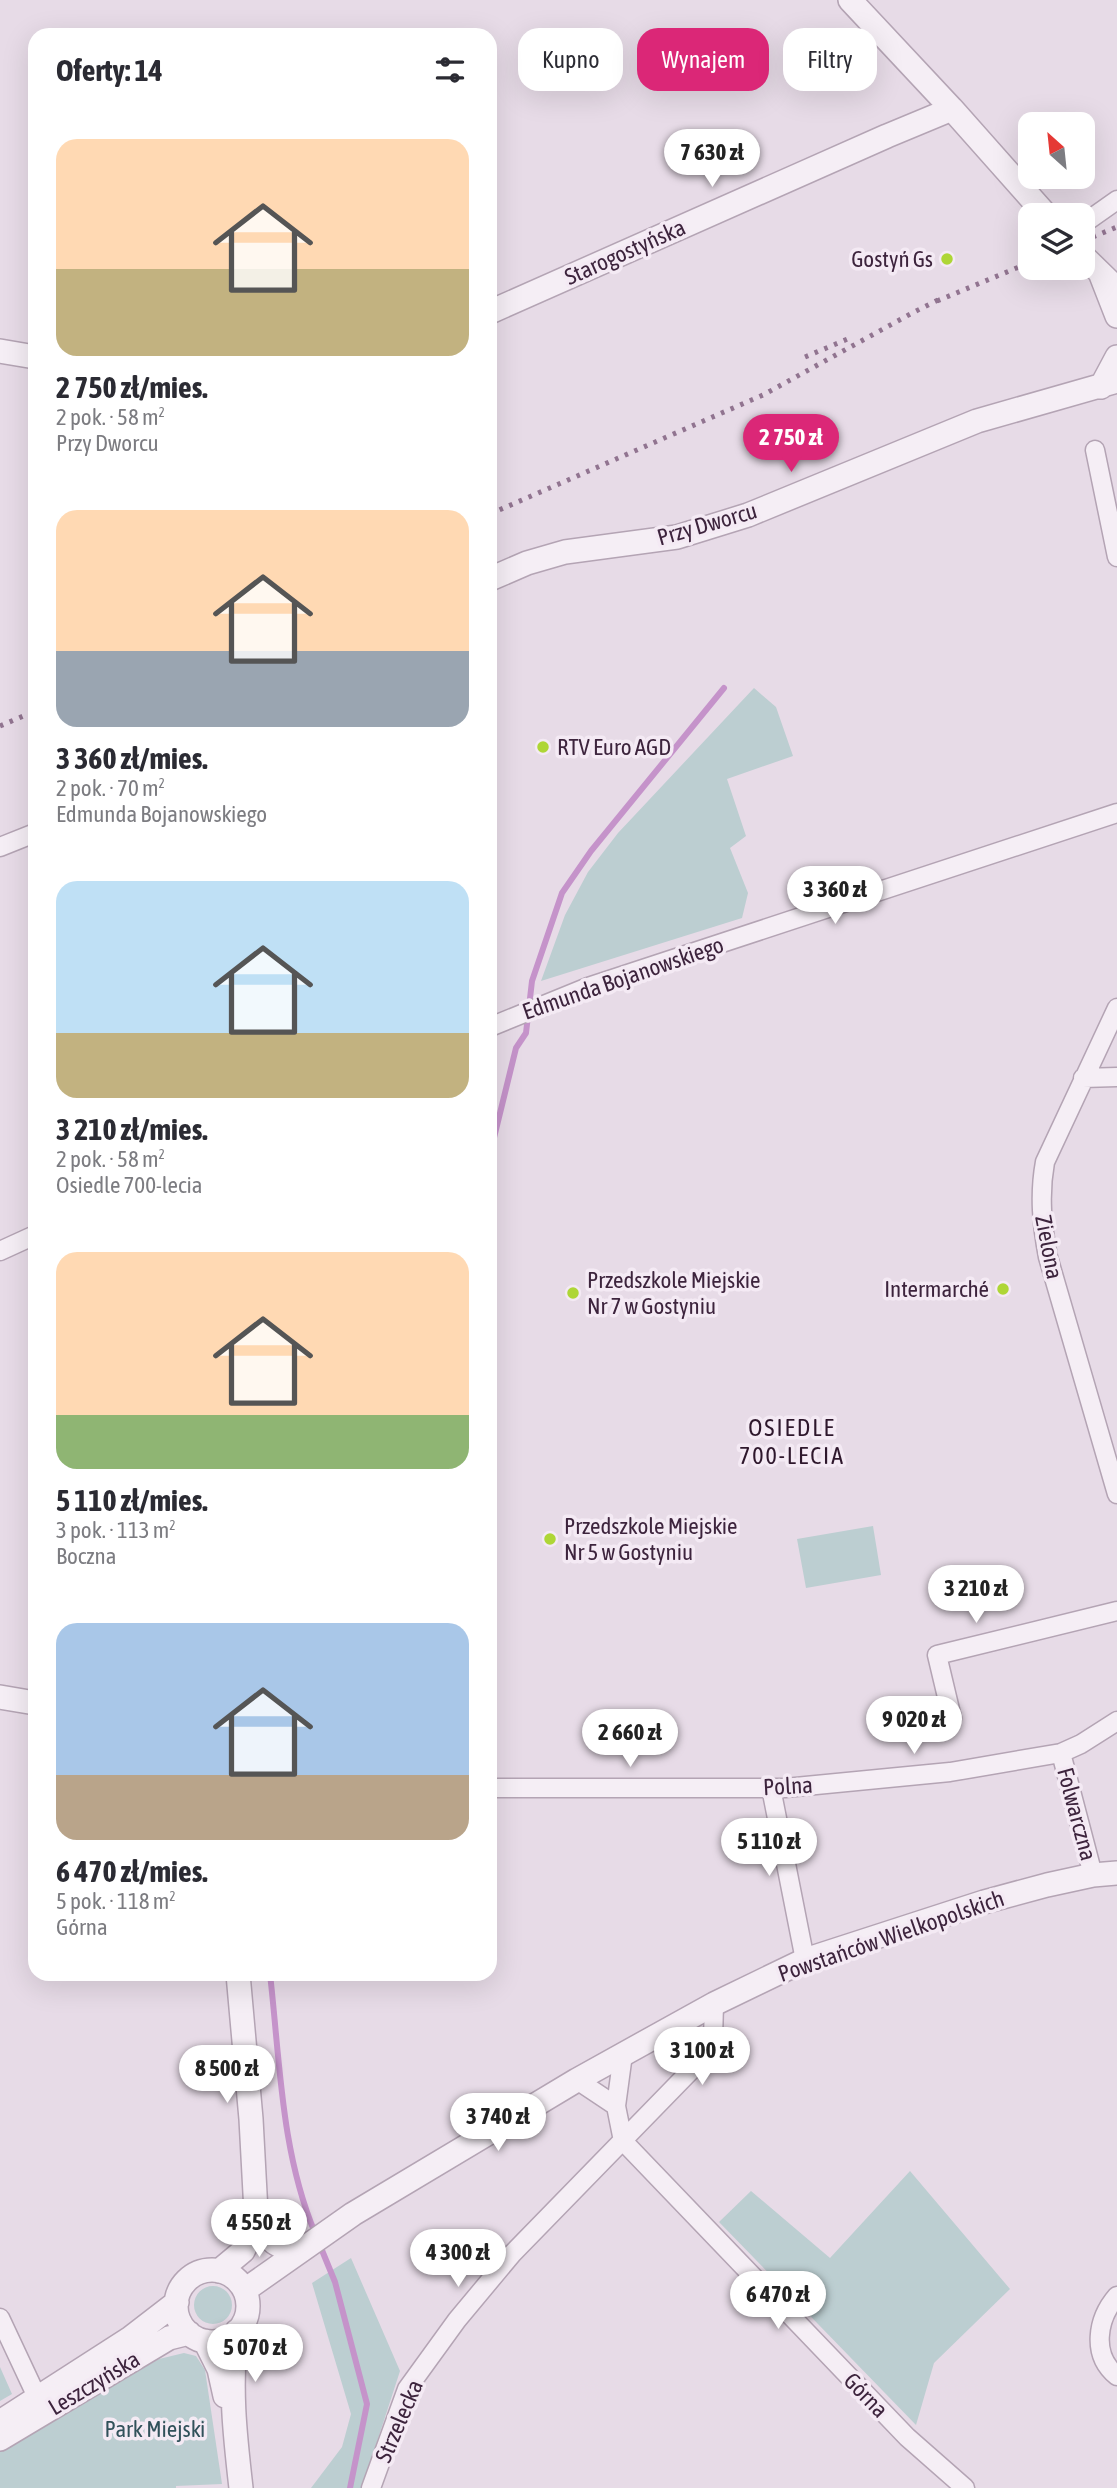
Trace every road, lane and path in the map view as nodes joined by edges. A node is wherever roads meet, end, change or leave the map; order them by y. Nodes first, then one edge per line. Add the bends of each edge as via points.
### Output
1 (850, 0) edge
2 (952, 109) junction
3 (1117, 200) edge
4 (1035, 203) edge
5 (1095, 216) edge
6 (1095, 269) edge
7 (1099, 273) junction
8 (1117, 289) edge
9 (497, 309) edge
10 (1117, 316) edge
11 (0, 351) edge
12 (28, 356) edge
13 (1117, 357) edge
14 (1109, 384) edge
15 (1095, 450) dead end
16 (1117, 557) edge
17 (497, 576) edge
18 (1117, 813) edge
19 (28, 836) edge
20 (0, 848) edge
21 (1117, 1007) edge
22 (497, 1024) edge
23 (1117, 1077) edge
24 (1083, 1078) junction
25 (28, 1238) edge
26 (0, 1251) edge
27 (1117, 1494) edge
28 (1117, 1611) edge
29 (0, 1697) edge
30 (28, 1702) edge
31 (952, 1718) dead end
32 (1117, 1721) edge
33 (1060, 1753) junction
34 (497, 1788) edge
35 (771, 1788) junction
36 (1117, 1873) edge
37 (1094, 1875) junction
38 (805, 1960) junction
39 (239, 1981) edge
40 (714, 2004) junction
41 (623, 2054) junction
42 (577, 2080) junction
43 (616, 2106) junction
44 (623, 2141) junction
45 (256, 2212) junction
46 (300, 2249) junction
47 (219, 2271) junction
48 (245, 2290) junction
49 (1117, 2296) edge
50 (177, 2302) junction
51 (0, 2318) edge
52 (237, 2331) junction
53 (197, 2337) junction
54 (1117, 2376) edge
55 (37, 2397) junction
56 (0, 2422) edge
57 (235, 2435) junction
58 (0, 2438) edge
59 (241, 2488) edge
60 (371, 2488) edge
61 (965, 2488) edge

1 - 2 street
2 - 4 street
2 - 9 street, Starogostyńska
3 - 5 street
6 - 7 street
7 - 8 street
7 - 10 street
11 - 12 street
13 - 14 street
14 - 17 street, Przy Dworcu via 978,421 701,530 565,552
15 - 16 street
18 - 22 street, Edmunda Bojanowskiego via 613,978
19 - 20 street
21 - 24 street, Zielona
23 - 24 street
24 - 27 street, Zielona via 1045,1162 1043,1228
25 - 26 street
28 - 31 street via 937,1655
29 - 30 street
32 - 33 street, Polna
33 - 35 street, Polna via 950,1772
33 - 37 street, Folwarczna
34 - 35 street, Polna
35 - 38 street
36 - 37 street, Powstańców Wielkopolskich
37 - 38 street, Powstańców Wielkopolskich via 984,1902
38 - 40 street, Powstańców Wielkopolskich
39 - 45 street
40 - 41 street, Powstańców Wielkopolskich
40 - 44 street, Strzelecka via 713,2039 702,2059
41 - 42 street, Powstańców Wielkopolskich
41 - 43 street
42 - 43 street
42 - 46 street, Powstańców Wielkopolskich
43 - 44 street
44 - 60 street, Strzelecka via 512,2254 457,2320 407,2389
44 - 61 street, Górna via 907,2437
45 - 46 street via 270,2240 279,2247
45 - 47 street via 243,2251
46 - 48 street, Powstańców Wielkopolskich
47 - 48 street via 230,2274
47 - 50 street via 208,2270 186,2281
48 - 52 street via 247,2316
49 - 54 street via 1102,2319 1099,2334 1100,2352
50 - 53 street via 182,2325
50 - 55 street, Leszczyńska via 129,2339
51 - 55 street
52 - 53 street via 222,2340
52 - 57 street
53 - 57 street via 219,2369
53 - 58 street, Leszczyńska via 169,2338
55 - 56 street, Leszczyńska
57 - 59 street

